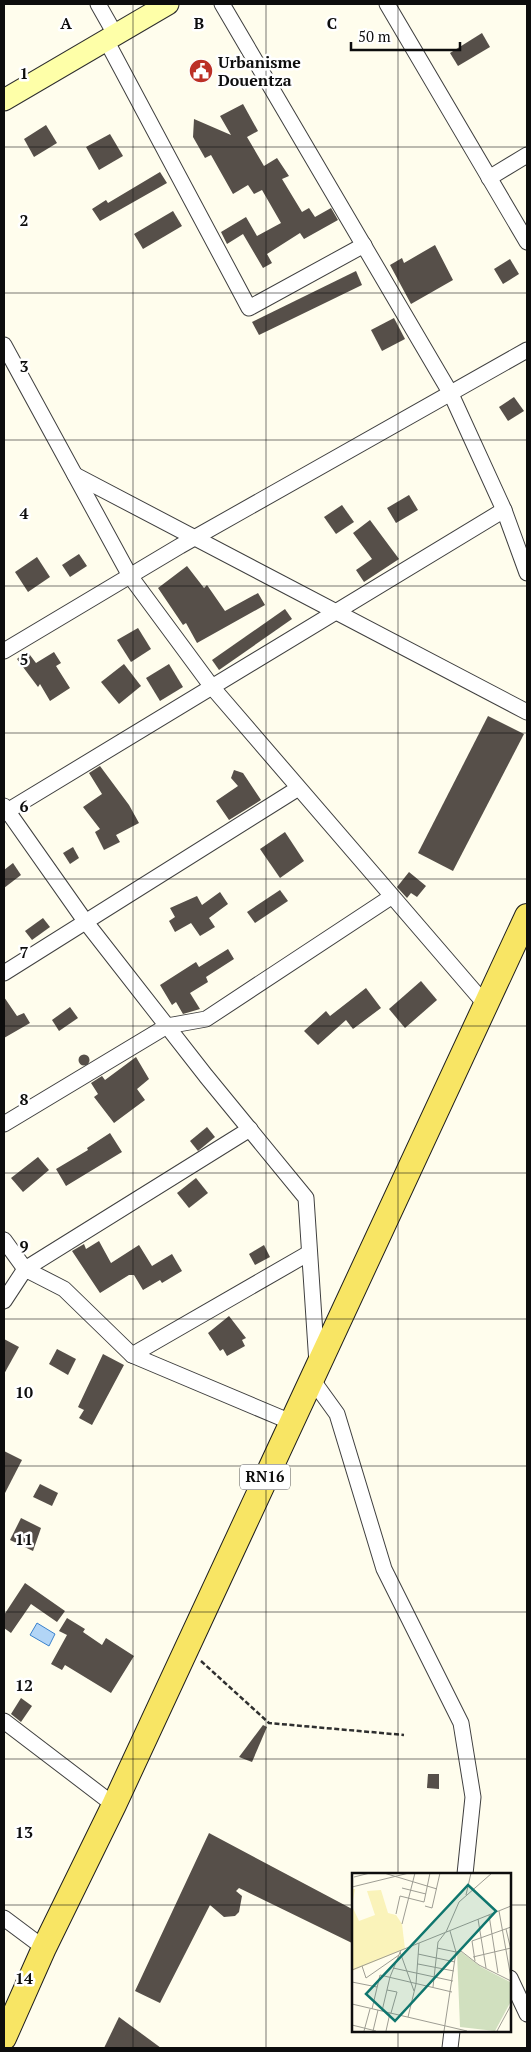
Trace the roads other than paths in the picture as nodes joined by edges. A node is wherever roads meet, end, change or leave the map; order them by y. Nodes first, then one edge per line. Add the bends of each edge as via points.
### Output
1 (98, 4) edge
2 (168, 4) edge
3 (222, 4) edge
4 (387, 4) edge
5 (111, 37) junction
6 (4, 100) edge
7 (527, 154) edge
8 (489, 178) junction
9 (527, 242) edge
10 (364, 245) junction
11 (4, 345) edge
12 (527, 350) edge
13 (451, 394) junction
14 (75, 475) junction
15 (504, 510) junction
16 (195, 538) junction
17 (527, 573) edge
18 (130, 576) junction
19 (336, 612) junction
20 (4, 651) edge
21 (212, 687) junction
22 (527, 712) edge
23 (297, 788) junction
24 (5, 810) edge
25 (390, 897) junction
26 (527, 916) edge
27 (85, 920) junction
28 (4, 972) edge
29 (486, 1005) junction
30 (167, 1026) junction
31 (4, 1124) edge
32 (250, 1129) junction
33 (4, 1240) edge
34 (310, 1253) junction
35 (25, 1268) junction
36 (4, 1301) edge
37 (132, 1356) junction
38 (314, 1372) junction
39 (290, 1422) junction
40 (4, 1721) edge
41 (114, 1805) junction
42 (465, 1873) edge
43 (4, 1918) edge
44 (44, 1948) junction
45 (511, 1980) edge
46 (527, 2014) edge
47 (452, 2032) edge
48 (4, 2038) edge
49 (450, 2048) edge

1 - 5 street
2 - 5 main road
3 - 10 street
4 - 8 street
5 - 6 main road
5 - 10 street via 249,308
7 - 8 street
8 - 9 street
10 - 13 street
11 - 14 street
12 - 13 street
13 - 15 street
13 - 16 street
14 - 16 street
14 - 18 street
15 - 17 street
15 - 19 street
16 - 18 street
16 - 19 street
18 - 20 street
18 - 21 street
19 - 21 street
19 - 22 street
21 - 23 street
21 - 24 street
23 - 25 street
23 - 27 street
24 - 27 street
25 - 29 street
25 - 30 street via 206,1019
26 - 29 main road, RN16
27 - 28 street
27 - 30 street
29 - 38 main road, RN16
30 - 31 street
30 - 32 street
32 - 34 street via 306,1198
32 - 35 street
33 - 35 street
34 - 37 street
34 - 38 street
35 - 36 street
35 - 37 street via 64,1289
37 - 39 street
38 - 39 main road, RN16
38 - 42 street via 337,1414 384,1569 461,1723 473,1797
39 - 41 main road, RN16
40 - 41 street
41 - 44 main road, RN16
43 - 44 street
44 - 48 main road, RN16
45 - 46 street
47 - 49 street

